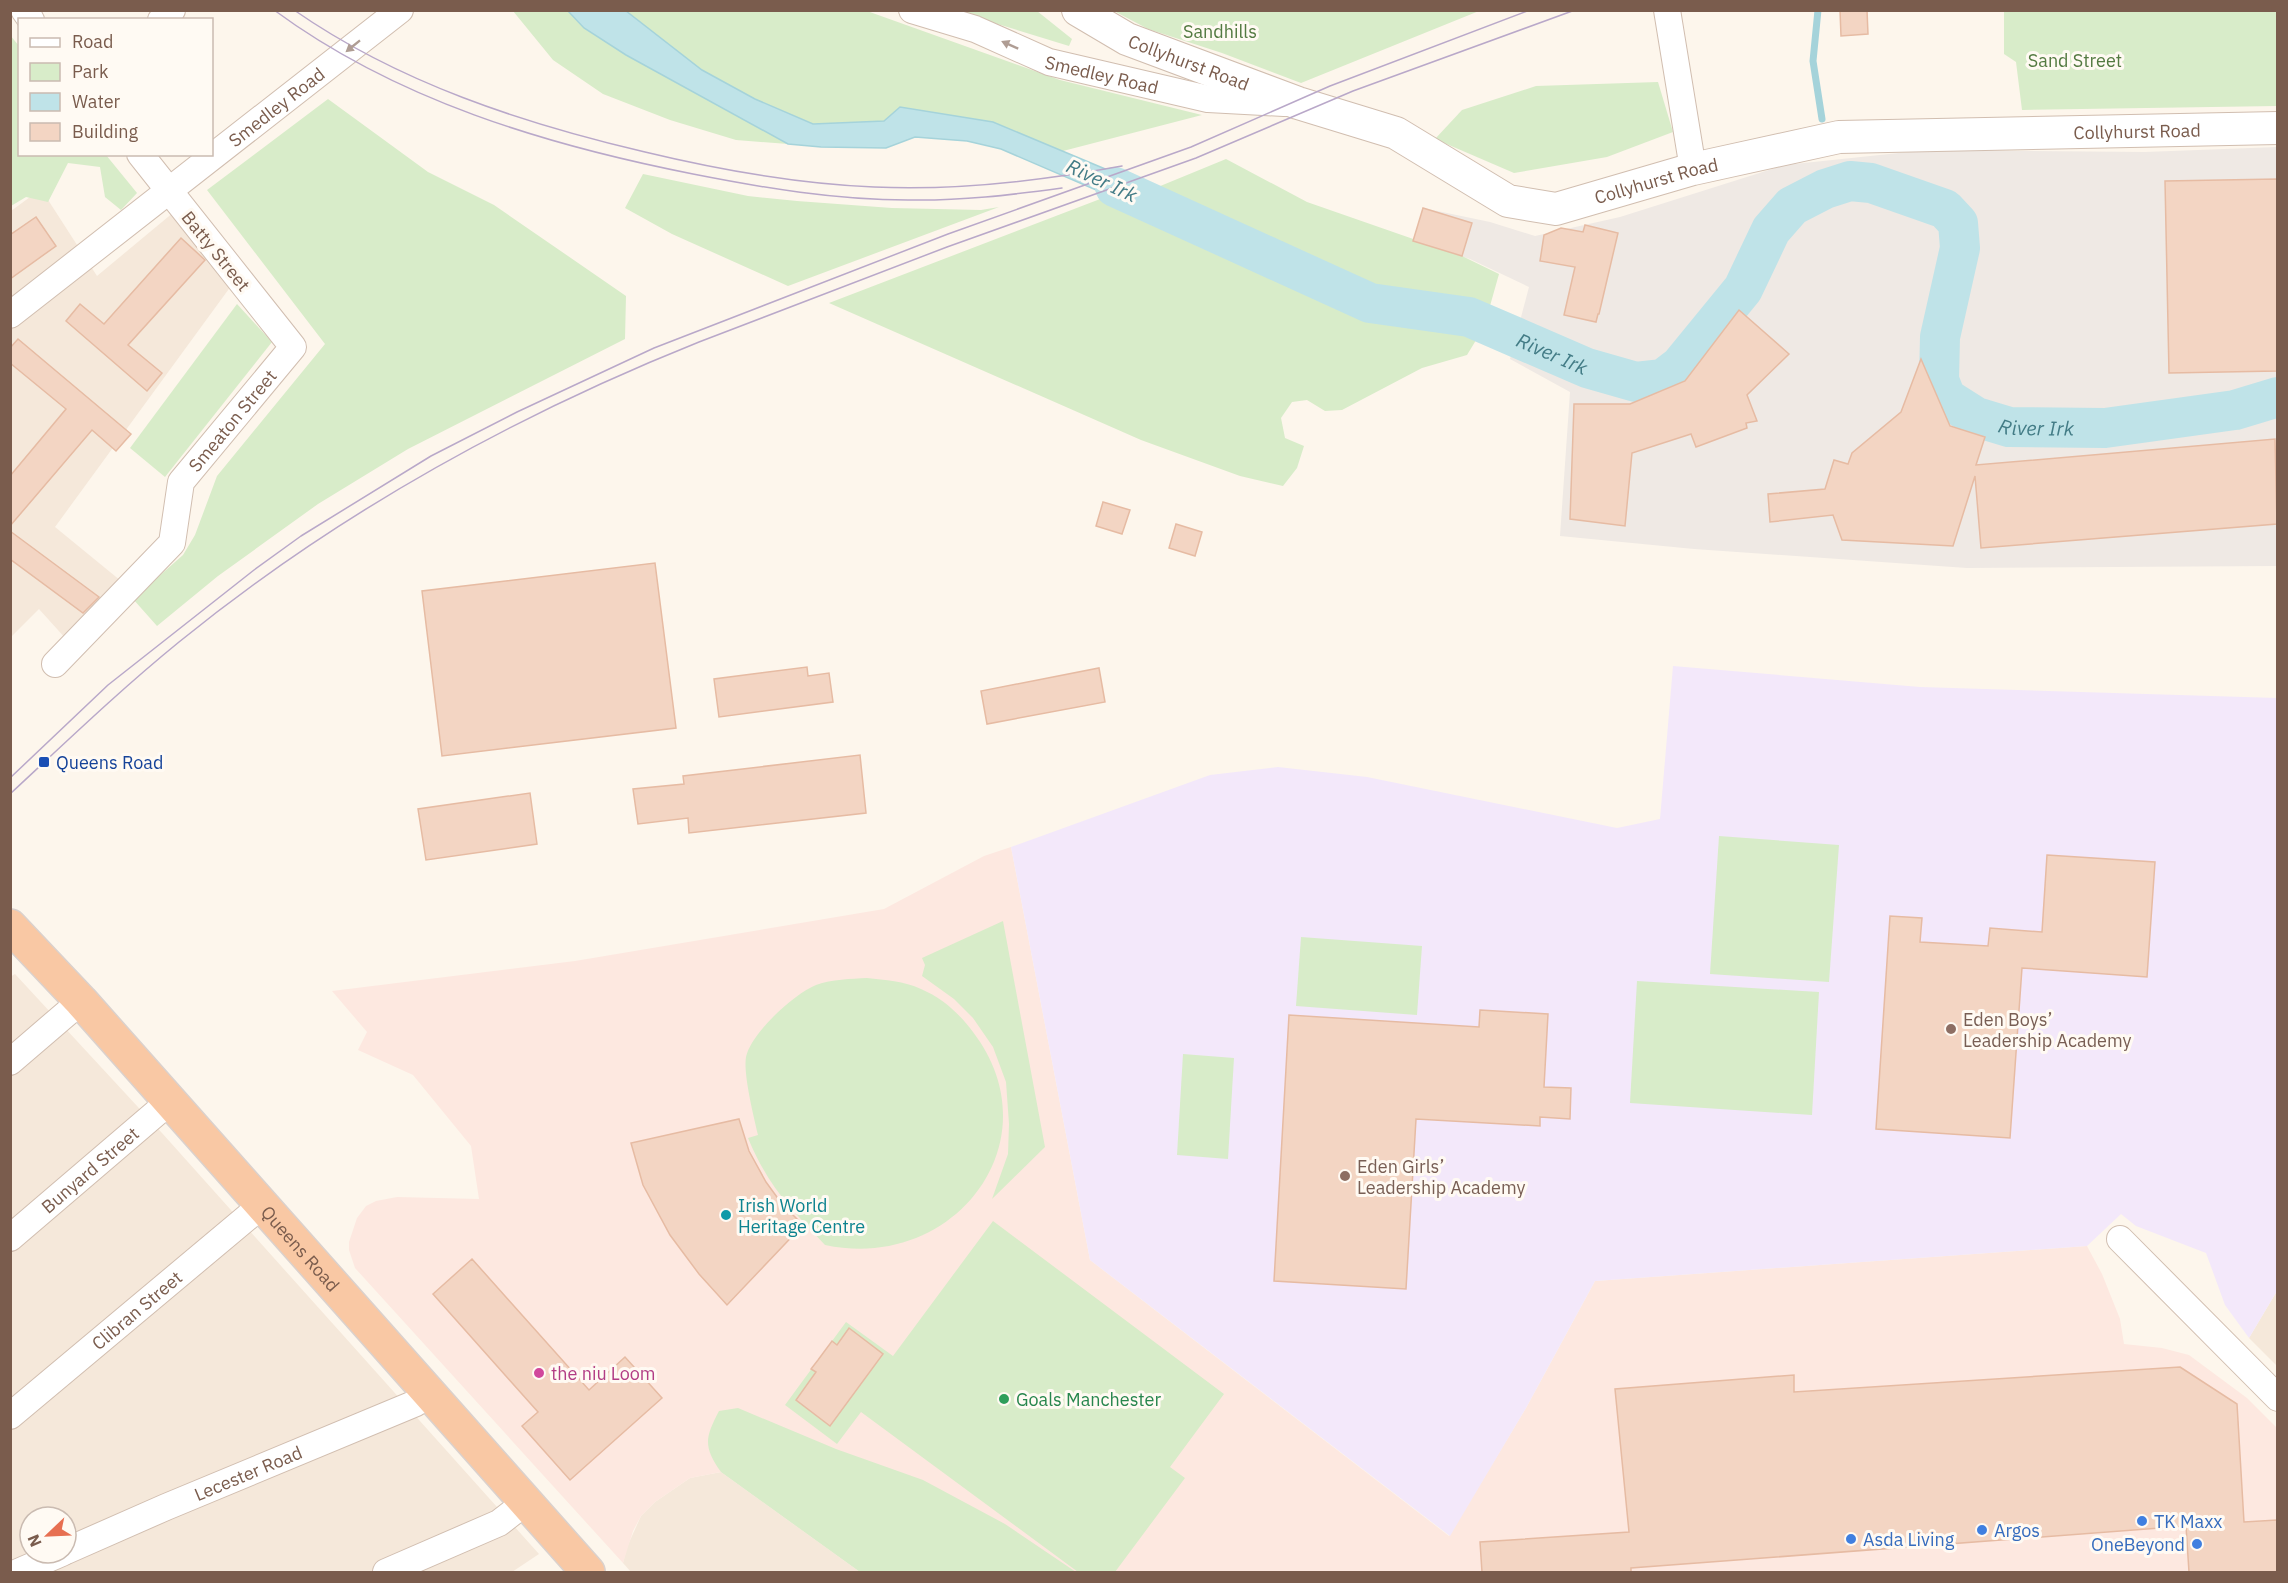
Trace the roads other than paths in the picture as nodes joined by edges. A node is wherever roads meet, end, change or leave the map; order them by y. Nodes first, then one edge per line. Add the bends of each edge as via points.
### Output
1 (400, 10) edge
2 (912, 10) edge
3 (1078, 10) edge
4 (1667, 10) edge
5 (1298, 103) junction
6 (2277, 128) edge
7 (142, 156) edge
8 (1693, 169) junction
9 (169, 192) junction
10 (10, 315) edge
11 (293, 347) joint
12 (55, 664) dead end
13 (10, 926) edge
14 (81, 1001) junction
15 (10, 1062) edge
16 (169, 1102) junction
17 (262, 1205) junction
18 (10, 1238) edge
19 (2120, 1239) dead end
20 (427, 1393) junction
21 (2277, 1398) edge
22 (10, 1416) edge
23 (526, 1502) junction
24 (78, 1546) edge
25 (34, 1565) edge
26 (18, 1572) edge
27 (386, 1572) edge
28 (588, 1572) edge

1 -> 9 street, Smedley Road
5 -> 2 street, Smedley Road via 1208,99 1169,92 1049,62 975,30
3 - 5 street, Collyhurst Road via 1127,39
4 - 8 street
5 - 8 street, Collyhurst Road via 1396,133 1508,201 1556,209
6 - 8 street, Collyhurst Road via 1839,137
7 - 9 street, Batty Street
9 - 10 street, Smedley Road
9 - 11 street, Batty Street
11 - 12 street, Smeaton Street via 181,482 172,543
13 - 14 highway, Queens Road
14 - 15 street
14 - 16 highway, Queens Road
16 - 17 highway, Queens Road
16 - 18 street, Bunyard Street
17 - 20 highway, Queens Road
17 - 22 street, Clibran Street
19 - 21 street
20 - 23 highway, Queens Road
20 - 24 street, Lecester Road via 416,1403
23 - 27 street via 499,1523
23 - 28 highway, Queens Road
25 - 26 street, Lecester Road

